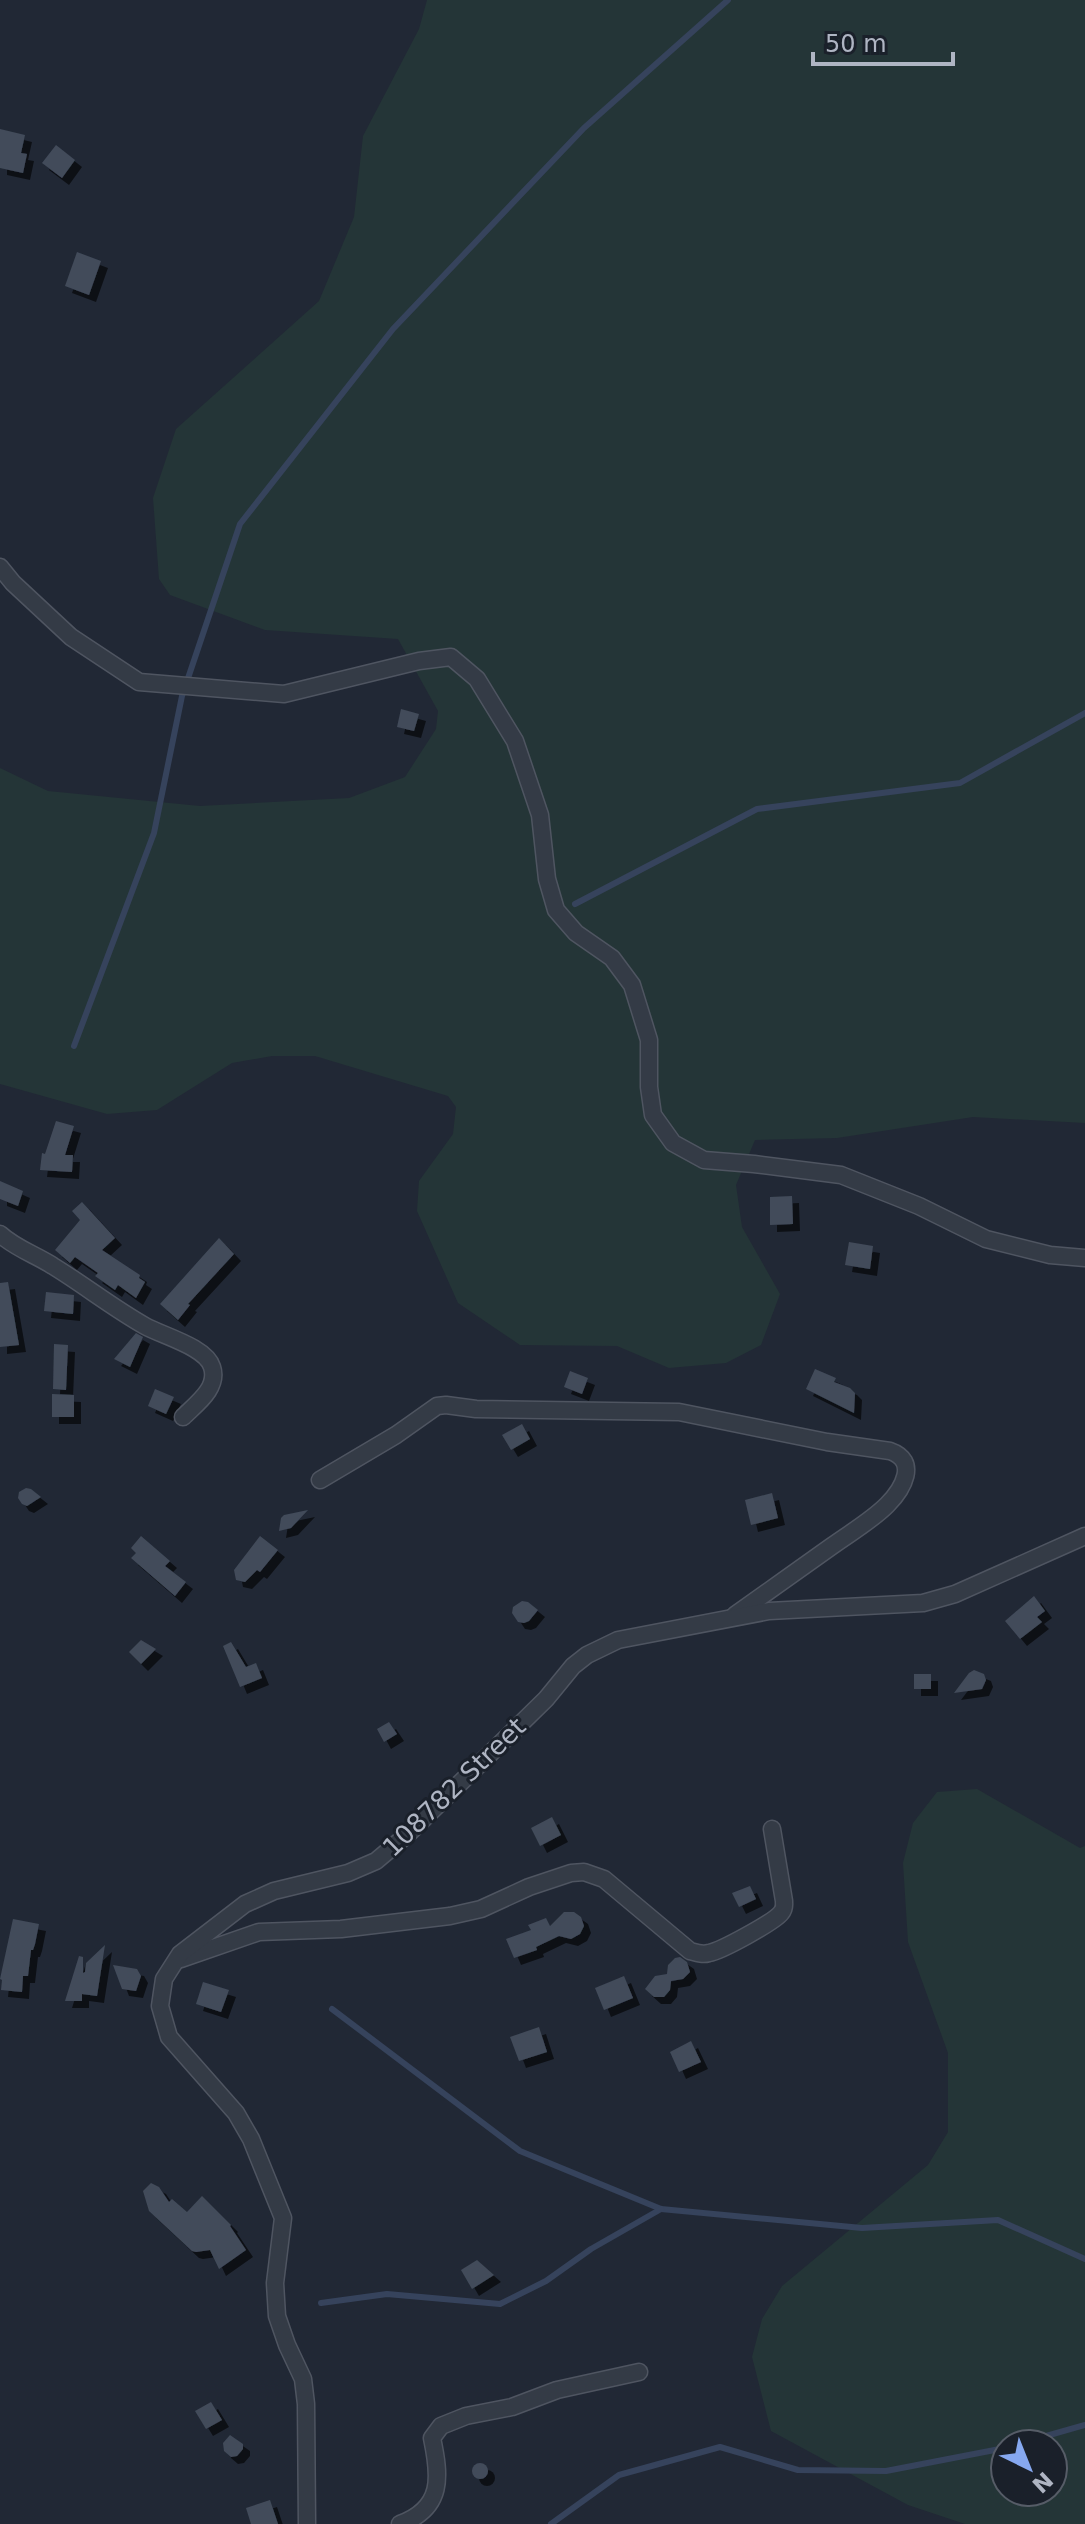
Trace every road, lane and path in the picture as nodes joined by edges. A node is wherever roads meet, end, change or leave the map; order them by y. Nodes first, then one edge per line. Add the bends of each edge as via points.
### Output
1 (0, 567) edge
2 (0, 1234) edge
3 (1085, 1258) edge
4 (183, 1417) dead end
5 (320, 1480) dead end
6 (1085, 1536) edge
7 (731, 1618) junction
8 (772, 1829) dead end
9 (176, 1961) junction
10 (639, 2372) dead end
11 (307, 2524) edge
12 (400, 2524) edge

1 - 3 street via 71,637 139,682 284,694 451,657 477,679 515,741 540,815 556,910 576,933 612,958 632,985 649,1040 653,1115 673,1143 704,1160 841,1175 986,1239
2 - 4 street via 146,1327 207,1358 213,1369 211,1385
5 - 7 street via 429,1410 446,1405 679,1412 890,1451 904,1459 906,1474 888,1503
6 - 7 street, 108782 Street via 923,1603 769,1611
7 - 9 street, 108782 Street via 618,1640 587,1655 376,1861 245,1904
8 - 9 street via 783,1911 706,1954 690,1951 604,1879 584,1872 450,1916 259,1932
9 - 11 street, 108782 Street via 164,1979 160,2006 169,2037 236,2113 283,2218 275,2283 277,2316 303,2379
10 - 12 street via 557,2390 441,2426 432,2438 436,2491 419,2515

